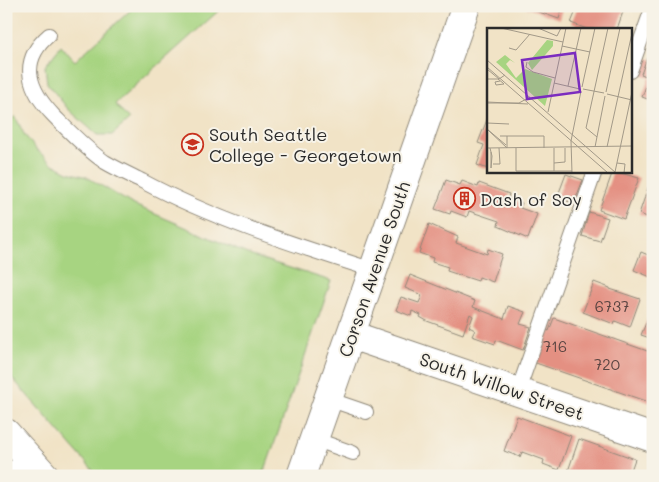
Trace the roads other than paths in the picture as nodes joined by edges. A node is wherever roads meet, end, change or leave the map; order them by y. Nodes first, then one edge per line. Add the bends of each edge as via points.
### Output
1 (466, 6) edge
2 (653, 6) edge
3 (49, 35) dead end
4 (632, 64) edge
5 (595, 172) edge
6 (373, 270) junction
7 (351, 335) junction
8 (518, 391) junction
9 (328, 399) junction
10 (366, 412) dead end
11 (6, 433) edge
12 (653, 438) edge
13 (314, 439) junction
14 (353, 452) dead end
15 (30, 472) edge
16 (302, 476) edge

1 - 6 street, Corson Avenue South
2 - 4 lane
3 - 6 lane via 37,46 30,60 35,92 44,106 83,146 105,162 172,197 227,220
5 - 8 lane
6 - 7 street, Corson Avenue South
7 - 8 street, South Willow Street
7 - 9 street, Corson Avenue South
8 - 12 street, South Willow Street
9 - 10 lane
9 - 13 street, Corson Avenue South
11 - 15 street
13 - 14 lane
13 - 16 street, Corson Avenue South

